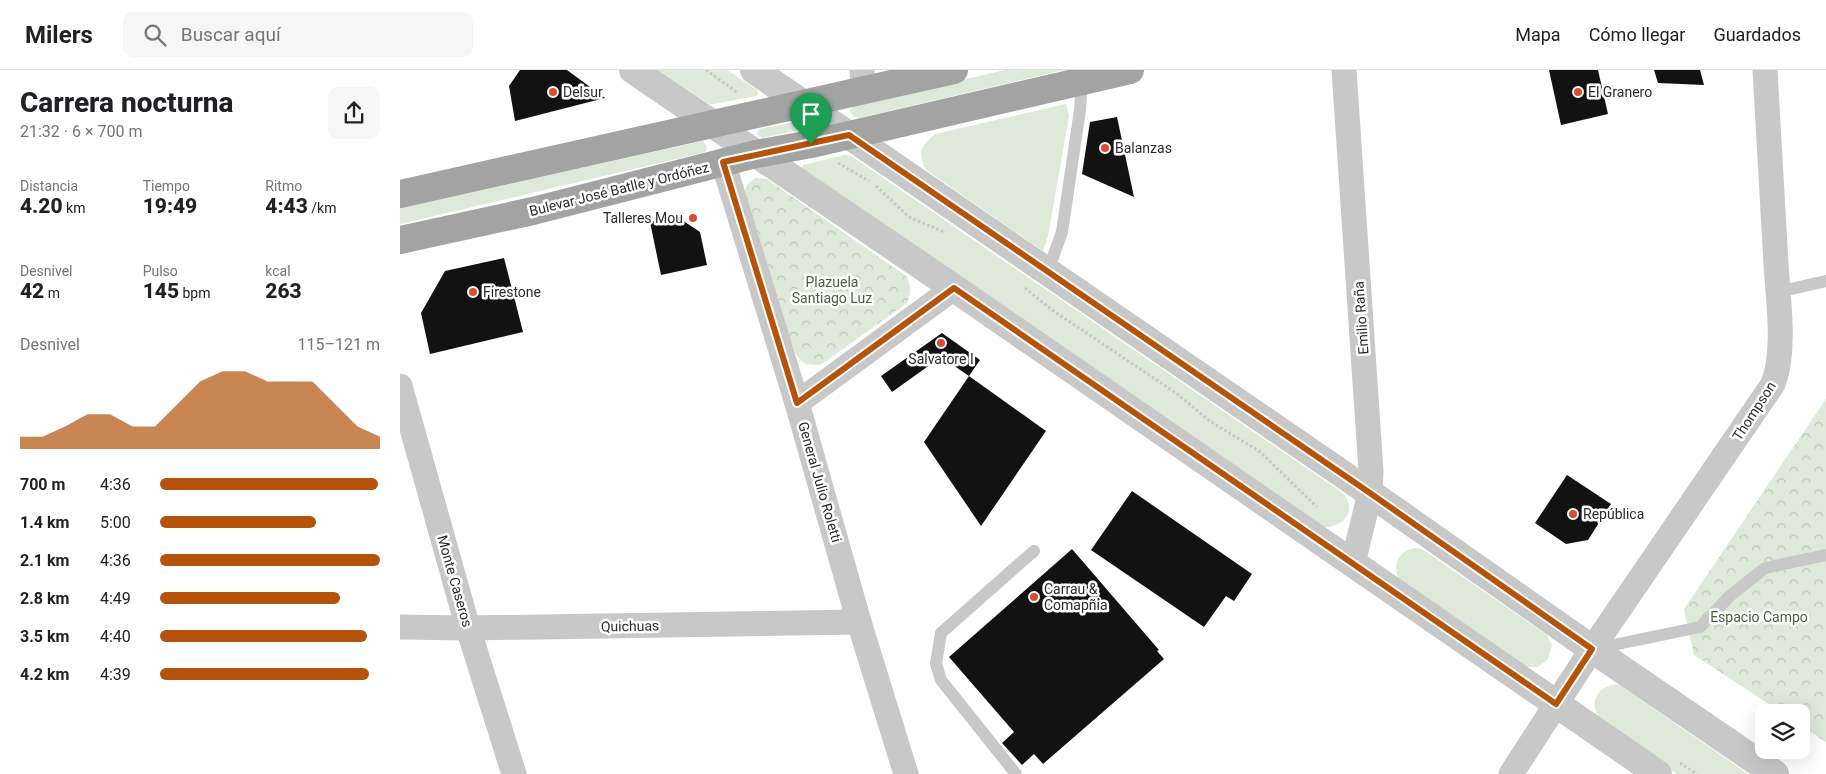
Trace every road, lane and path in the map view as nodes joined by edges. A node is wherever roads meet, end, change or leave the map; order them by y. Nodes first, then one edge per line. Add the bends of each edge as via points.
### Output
1 (633, 70) edge
2 (706, 70) edge
3 (754, 70) edge
4 (954, 70) edge
5 (1130, 70) edge
6 (1344, 70) edge
7 (1765, 70) edge
8 (863, 81) edge
9 (1082, 81) junction
10 (804, 104) junction
11 (767, 113) junction
12 (712, 124) junction
13 (849, 135) junction
14 (811, 144) junction
15 (756, 154) junction
16 (723, 162) junction
17 (400, 194) edge
18 (948, 234) dead end
19 (400, 240) edge
20 (1048, 271) junction
21 (1826, 281) edge
22 (1018, 283) dead end
23 (954, 288) junction
24 (1778, 292) junction
25 (400, 386) edge
26 (797, 403) junction
27 (1370, 493) junction
28 (1319, 508) dead end
29 (1034, 551) dead end
30 (1826, 554) edge
31 (1353, 563) junction
32 (859, 622) junction
33 (400, 627) edge
34 (468, 628) junction
35 (1592, 649) junction
36 (1556, 704) junction
37 (1665, 766) edge
38 (514, 774) edge
39 (906, 774) edge
40 (1016, 774) edge
41 (1511, 774) edge
42 (1697, 774) edge
43 (1775, 774) edge

1 - 12 street
2 - 11 path
3 - 10 street
4 - 8 main road
5 - 9 main road, Bulevar José Batlle y Ordóñez
6 - 27 street, Emilio Raña
7 - 24 street, Thompson
8 - 10 main road
9 - 13 main road, Bulevar José Batlle y Ordóñez
9 - 20 lane via 1062,232
10 - 11 main road
10 - 13 street
11 - 12 main road
12 - 15 street
12 - 17 main road
13 - 14 main road, Bulevar José Batlle y Ordóñez
13 - 20 street
14 - 15 main road, Bulevar José Batlle y Ordóñez
14 - 18 path via 876,185 909,217
15 - 16 main road, Bulevar José Batlle y Ordóñez
15 - 23 street
16 - 19 main road, Bulevar José Batlle y Ordóñez via 533,211
16 - 26 street, General Julio Roletti
20 - 27 street
21 - 24 lane
22 - 28 path via 1052,310 1176,393 1212,422 1259,450
23 - 26 street
23 - 31 street
24 - 35 street, Thompson via 1780,361 1773,384
25 - 34 street, Monte Caseros
26 - 32 street, General Julio Roletti
27 - 31 street, Emilio Raña
27 - 35 street
29 - 40 lane via 941,633 936,664 941,680
30 - 35 lane via 1765,568 1731,595 1700,627
31 - 36 street
32 - 34 street, Quichuas
32 - 39 street, General Julio Roletti
33 - 34 street, Quichuas
34 - 38 street, Monte Caseros
35 - 36 street, Thompson
35 - 43 street
36 - 37 street
36 - 41 street, Thompson
37 - 42 path

